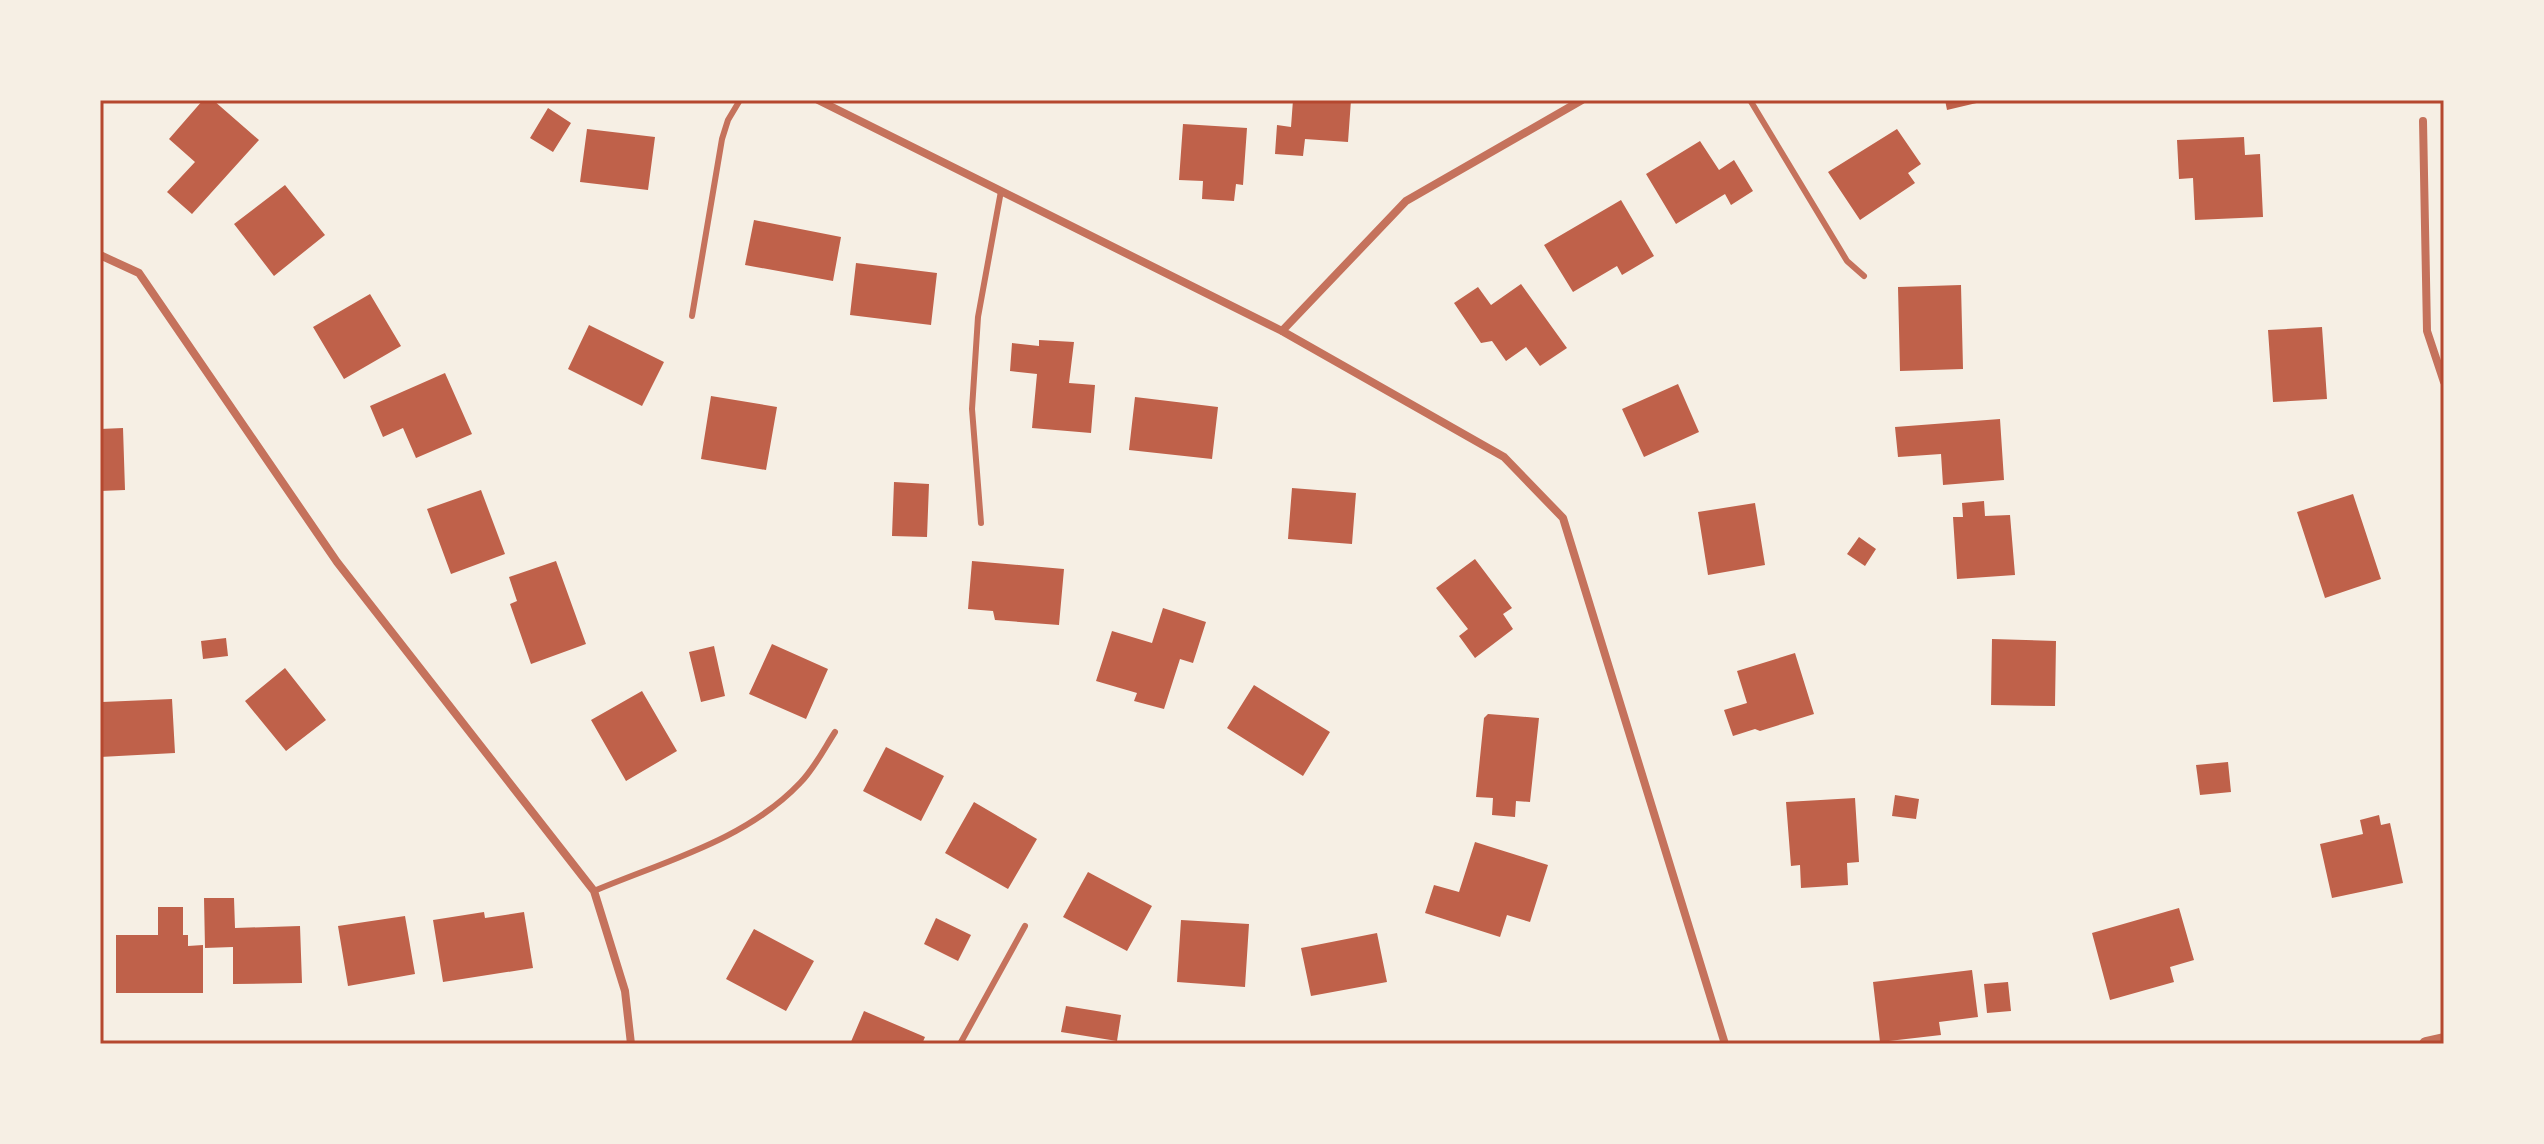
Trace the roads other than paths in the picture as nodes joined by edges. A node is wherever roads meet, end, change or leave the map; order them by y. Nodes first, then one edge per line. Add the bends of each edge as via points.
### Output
1 (740, 100) edge
2 (818, 100) edge
3 (1582, 100) edge
4 (1750, 100) edge
5 (2423, 121) dead end
6 (1001, 191) junction
7 (100, 255) edge
8 (1864, 276) dead end
9 (692, 316) dead end
10 (1282, 331) junction
11 (2444, 382) edge
12 (981, 523) dead end
13 (835, 732) dead end
14 (594, 891) junction
15 (1025, 926) dead end
16 (2444, 1040) edge
17 (631, 1044) edge
18 (960, 1044) edge
19 (1725, 1044) edge
20 (2426, 1044) edge

1 - 9 lane via 722,139
2 - 6 street
3 - 10 street via 1406,201
4 - 8 lane via 1847,261
5 - 11 street via 2427,331
6 - 10 street
6 - 12 lane via 978,317 972,409
7 - 14 street via 139,273 337,562
10 - 19 street via 1504,457 1563,518
13 - 14 lane via 802,782 766,814 743,829
14 - 17 street via 625,991
15 - 18 lane
16 - 20 street

